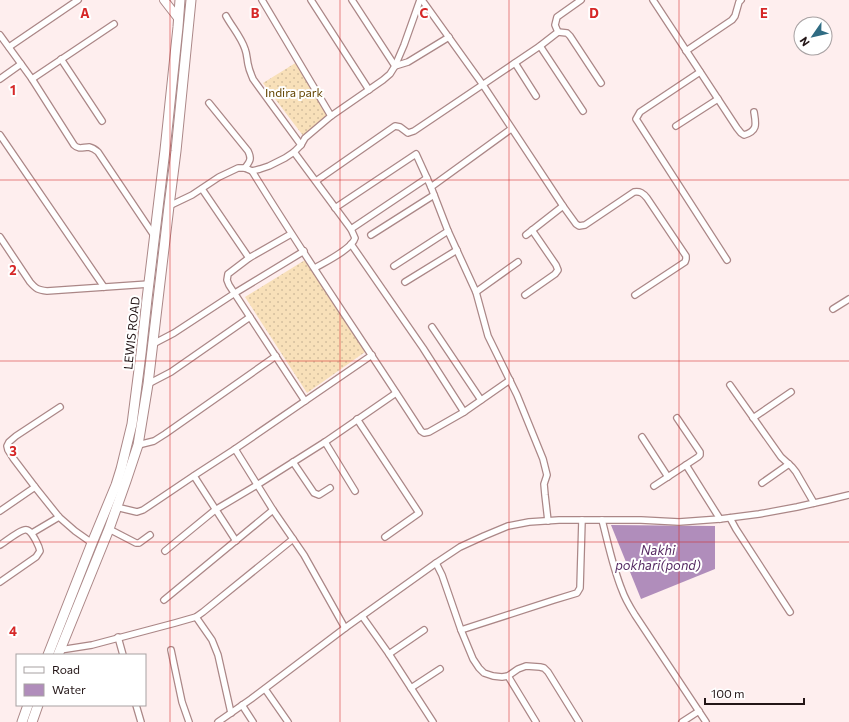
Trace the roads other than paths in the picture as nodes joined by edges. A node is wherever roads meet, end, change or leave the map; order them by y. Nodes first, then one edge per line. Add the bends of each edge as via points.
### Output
1 (78, 0) edge
2 (164, 0) edge
3 (180, 0) edge
4 (191, 0) edge
5 (262, 0) edge
6 (311, 0) edge
7 (352, 0) edge
8 (421, 0) edge
9 (581, 0) edge
10 (653, 0) edge
11 (741, 0) edge
12 (226, 16) dead end
13 (178, 18) junction
14 (114, 24) dead end
15 (558, 32) junction
16 (0, 35) edge
17 (450, 37) junction
18 (540, 46) junction
19 (8, 47) junction
20 (686, 51) junction
21 (61, 59) junction
22 (515, 63) junction
23 (21, 64) junction
24 (395, 66) junction
25 (700, 72) junction
26 (32, 78) junction
27 (0, 79) edge
28 (601, 83) dead end
29 (483, 85) junction
30 (369, 90) junction
31 (536, 96) dead end
32 (718, 99) junction
33 (209, 104) dead end
34 (583, 111) dead end
35 (754, 112) dead end
36 (330, 116) junction
37 (102, 120) dead end
38 (676, 126) dead end
39 (511, 129) junction
40 (0, 135) edge
41 (301, 145) junction
42 (165, 150) junction
43 (176, 151) junction
44 (294, 152) junction
45 (245, 168) junction
46 (252, 171) junction
47 (427, 178) junction
48 (316, 181) junction
49 (431, 187) junction
50 (202, 189) junction
51 (434, 195) junction
52 (169, 206) junction
53 (563, 206) junction
54 (335, 208) junction
55 (351, 229) junction
56 (532, 230) junction
57 (448, 231) junction
58 (291, 234) junction
59 (371, 235) dead end
60 (526, 235) dead end
61 (0, 237) edge
62 (155, 237) junction
63 (351, 244) junction
64 (2, 245) edge
65 (457, 250) junction
66 (304, 251) junction
67 (248, 258) junction
68 (728, 260) dead end
69 (518, 262) dead end
70 (394, 266) dead end
71 (315, 268) junction
72 (405, 282) dead end
73 (149, 284) junction
74 (104, 287) junction
75 (476, 292) junction
76 (234, 293) junction
77 (635, 295) dead end
78 (525, 296) dead end
79 (849, 299) edge
80 (833, 310) dead end
81 (250, 316) junction
82 (432, 327) dead end
83 (153, 344) junction
84 (276, 356) junction
85 (372, 356) junction
86 (510, 380) junction
87 (148, 384) junction
88 (730, 385) dead end
89 (791, 392) dead end
90 (396, 393) junction
91 (481, 400) junction
92 (305, 401) junction
93 (60, 407) dead end
94 (464, 412) junction
95 (677, 418) dead end
96 (753, 418) junction
97 (357, 419) junction
98 (642, 437) dead end
99 (325, 442) junction
100 (138, 445) junction
101 (235, 449) junction
102 (293, 462) junction
103 (789, 464) junction
104 (686, 465) junction
105 (194, 476) junction
106 (668, 477) junction
107 (762, 483) dead end
108 (257, 485) junction
109 (654, 486) dead end
110 (35, 487) junction
111 (330, 488) dead end
112 (355, 491) dead end
113 (849, 495) edge
114 (814, 503) junction
115 (116, 507) junction
116 (215, 510) junction
117 (273, 510) junction
118 (0, 511) edge
119 (59, 517) junction
120 (730, 518) junction
121 (720, 519) junction
122 (582, 520) junction
123 (602, 520) junction
124 (548, 521) junction
125 (109, 529) junction
126 (32, 533) junction
127 (150, 535) dead end
128 (385, 537) dead end
129 (293, 539) junction
130 (236, 541) junction
131 (92, 543) junction
132 (0, 546) edge
133 (165, 552) dead end
134 (436, 563) junction
135 (0, 582) edge
136 (164, 600) dead end
137 (790, 612) dead end
138 (362, 616) junction
139 (196, 617) junction
140 (345, 628) junction
141 (424, 630) dead end
142 (461, 630) junction
143 (118, 638) junction
144 (171, 650) dead end
145 (59, 653) edge
146 (48, 654) edge
147 (123, 654) edge
148 (389, 654) junction
149 (440, 669) dead end
150 (508, 676) junction
151 (411, 688) junction
152 (265, 689) junction
153 (242, 705) junction
154 (28, 706) edge
155 (38, 706) edge
156 (136, 706) edge
157 (699, 711) junction
158 (231, 713) junction
159 (22, 722) edge
160 (32, 722) edge
161 (141, 722) edge
162 (188, 722) edge
163 (219, 722) edge
164 (253, 722) edge
165 (288, 722) edge
166 (433, 722) edge
167 (536, 722) edge
168 (579, 722) edge
169 (682, 722) edge
170 (706, 722) edge

1 - 19 street
2 - 13 street
3 - 13 main road, LEWIS ROAD
4 - 43 main road, LEWIS ROAD
5 - 36 street
6 - 30 street
7 - 24 street
8 - 17 street
8 - 24 street
9 - 15 street via 557,17 555,25
10 - 20 street
11 - 20 street via 732,20
12 - 41 street via 248,55 253,79
13 - 42 main road, LEWIS ROAD
14 - 21 street
15 - 18 street
15 - 28 street via 570,36
16 - 19 street
17 - 24 street via 408,62
17 - 29 street
18 - 22 street
18 - 34 street
19 - 23 street
20 - 25 street
21 - 26 street
21 - 37 street
22 - 29 street
22 - 31 street
23 - 26 street
23 - 27 street
24 - 30 street via 390,74
25 - 32 street
25 - 68 street via 640,112 636,118
26 - 62 street via 74,145 81,148 90,147 98,152
29 - 39 street
29 - 48 street via 412,132 408,133 397,126 392,128
30 - 36 street
32 - 35 street via 744,135 755,127
32 - 38 street
33 - 45 street via 248,151 250,159
36 - 41 street via 305,138
39 - 49 street
39 - 53 street
40 - 74 street
41 - 44 street
42 - 43 main road
42 - 62 main road, LEWIS ROAD
43 - 52 main road, LEWIS ROAD
44 - 46 street via 269,166
44 - 48 street
45 - 46 street
45 - 50 street via 238,168
46 - 58 street
47 - 49 street
47 - 54 street via 416,154
47 - 55 street
48 - 54 street
49 - 51 street
50 - 52 street
50 - 67 street
51 - 57 street
51 - 59 street
52 - 83 main road, LEWIS ROAD
53 - 56 street
53 - 77 street via 576,224 582,226 634,192 641,193 647,198 686,259
54 - 55 street
55 - 63 street via 355,238
56 - 60 street
56 - 78 street via 558,270
57 - 65 street
57 - 70 street
58 - 66 street
58 - 67 street
61 - 64 street
62 - 73 main road, LEWIS ROAD
63 - 71 street
63 - 94 street
64 - 74 street via 39,290
65 - 72 street
65 - 75 street
66 - 71 street
66 - 76 street
67 - 76 street via 228,274 227,280
69 - 75 street
71 - 85 street
73 - 74 street
73 - 131 main road, LEWIS ROAD via 132,424 122,469
75 - 86 street via 488,336
76 - 81 street
76 - 83 street
79 - 80 street
81 - 84 street
81 - 87 street via 171,372
82 - 91 street
83 - 87 main road, LEWIS ROAD
84 - 92 street
84 - 100 street via 165,434 154,441
85 - 90 street
85 - 92 street
86 - 91 street
86 - 124 street via 544,459
87 - 100 main road, LEWIS ROAD
88 - 96 street
89 - 96 street
90 - 94 street via 424,433
90 - 97 street
91 - 94 street
92 - 101 street
93 - 110 street via 16,436 7,446
95 - 104 street via 700,452 698,457
96 - 103 street
97 - 99 street
97 - 128 street via 419,513
98 - 106 street
99 - 102 street
99 - 112 street
100 - 115 main road, LEWIS ROAD
101 - 105 street
101 - 108 street
102 - 108 street
102 - 111 street via 314,493 319,495
103 - 107 street
103 - 114 street
104 - 106 street
104 - 121 street
105 - 115 street via 137,512
105 - 116 street
106 - 109 street
108 - 116 street
108 - 117 street
110 - 118 street
110 - 119 street
113 - 114 street
114 - 120 street
115 - 125 main road, LEWIS ROAD
116 - 130 street
116 - 133 street
117 - 129 street
117 - 130 street
119 - 126 street
119 - 131 street
120 - 121 street
120 - 137 street
121 - 123 street via 678,522
122 - 123 street
122 - 124 street
122 - 142 street via 580,588 577,593
123 - 157 street via 616,572 628,603
124 - 134 street via 508,526 460,547
125 - 127 street via 136,543
125 - 145 main road, LEWIS ROAD
126 - 132 street via 24,530
126 - 135 street via 39,547 39,554
129 - 139 street
129 - 140 street
130 - 136 street
131 - 146 main road, LEWIS ROAD
134 - 138 street
134 - 142 street
138 - 140 street
138 - 148 street
139 - 143 street
139 - 158 street via 216,648
140 - 152 street
141 - 148 street
142 - 150 street via 473,659 484,673
143 - 145 street
143 - 147 street
144 - 162 street
148 - 151 street
149 - 151 street
150 - 167 street
150 - 168 street via 518,668 526,666 544,668
151 - 166 street
152 - 153 street
152 - 165 street
153 - 158 street
153 - 164 street
154 - 159 main road
155 - 160 main road
156 - 161 street
157 - 169 street
157 - 170 street
158 - 163 street

